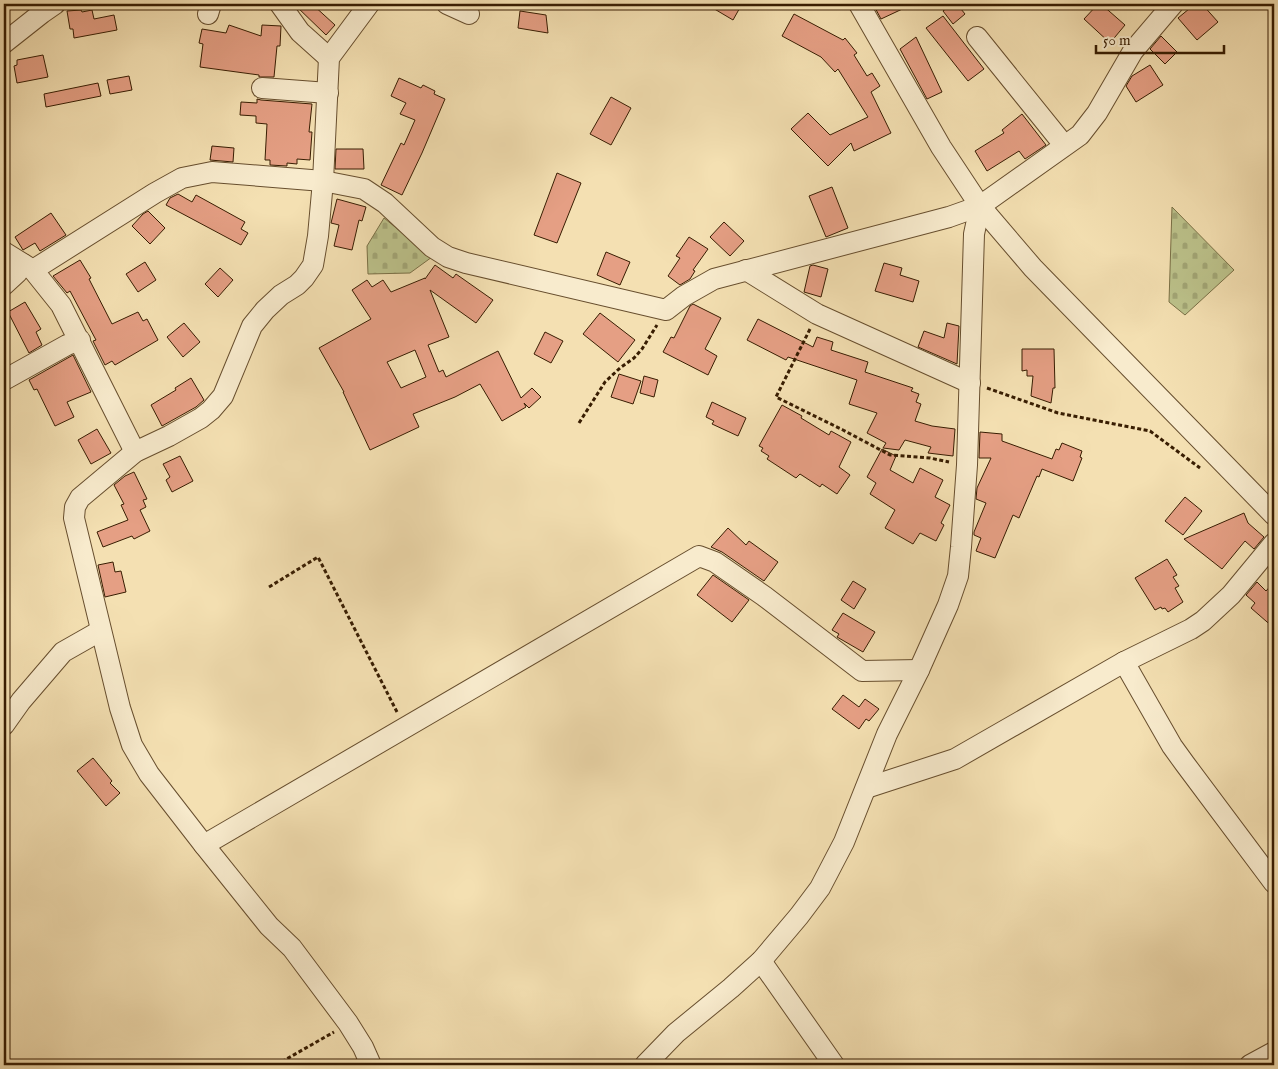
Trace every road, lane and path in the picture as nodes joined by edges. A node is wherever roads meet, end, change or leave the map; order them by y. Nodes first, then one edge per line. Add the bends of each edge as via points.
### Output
1 (55, 4) edge
2 (280, 4) edge
3 (369, 4) edge
4 (447, 4) edge
5 (1173, 4) edge
6 (857, 5) edge
7 (469, 14) dead end
8 (976, 37) dead end
9 (4, 43) edge
10 (329, 58) junction
11 (262, 88) dead end
12 (328, 93) junction
13 (1064, 146) junction
14 (323, 181) junction
15 (980, 206) junction
16 (4, 252) edge
17 (28, 267) junction
18 (746, 270) junction
19 (4, 285) edge
20 (666, 310) junction
21 (817, 314) junction
22 (80, 340) junction
23 (4, 380) edge
24 (970, 383) junction
25 (579, 423) dead end
26 (135, 452) junction
27 (967, 465) junction
28 (1204, 471) dead end
29 (1271, 506) edge
30 (1274, 543) edge
31 (269, 587) dead end
32 (100, 631) junction
33 (1124, 662) junction
34 (919, 670) junction
35 (4, 725) edge
36 (405, 728) junction
37 (866, 788) junction
38 (204, 845) junction
39 (1274, 883) edge
40 (761, 961) junction
41 (348, 1023) junction
42 (1274, 1052) edge
43 (276, 1065) edge
44 (371, 1065) edge
45 (646, 1065) edge
46 (834, 1065) edge
47 (1250, 1065) edge

1 - 9 street
2 - 10 street via 300,32
3 - 10 street
4 - 7 street
5 - 13 street via 1133,51 1097,113 1080,135
6 - 15 street
8 - 13 street
10 - 12 street
11 - 12 street
12 - 14 street
13 - 15 street
14 - 17 street via 212,172 182,178
14 - 20 street via 364,189 448,257
14 - 26 street via 313,264 304,278 281,295 252,326 223,396 201,418
15 - 18 street
15 - 24 street via 974,234
15 - 29 street via 1040,275
16 - 17 street
17 - 19 street
17 - 22 street via 61,305
18 - 20 street via 714,279
18 - 21 street
20 - 25 path via 642,349 606,382
21 - 24 street
21 - 27 path via 776,397 890,455
22 - 23 street
22 - 26 street
24 - 27 street
24 - 28 path via 1058,413 1150,431
26 - 32 street via 80,498 75,507 74,518
27 - 34 street via 958,576
30 - 33 street via 1231,595 1203,621
31 - 36 path via 318,557
32 - 35 street via 63,652
32 - 38 street via 132,745 149,774
33 - 37 street via 955,759
33 - 39 street via 1172,746
34 - 36 street via 862,671 764,596 715,562 699,556
34 - 37 street via 887,734
36 - 38 street
37 - 40 street via 844,842 820,888
38 - 41 street via 269,926 292,948
40 - 45 street via 676,1034
40 - 46 street
41 - 43 path
41 - 44 street
42 - 47 street

